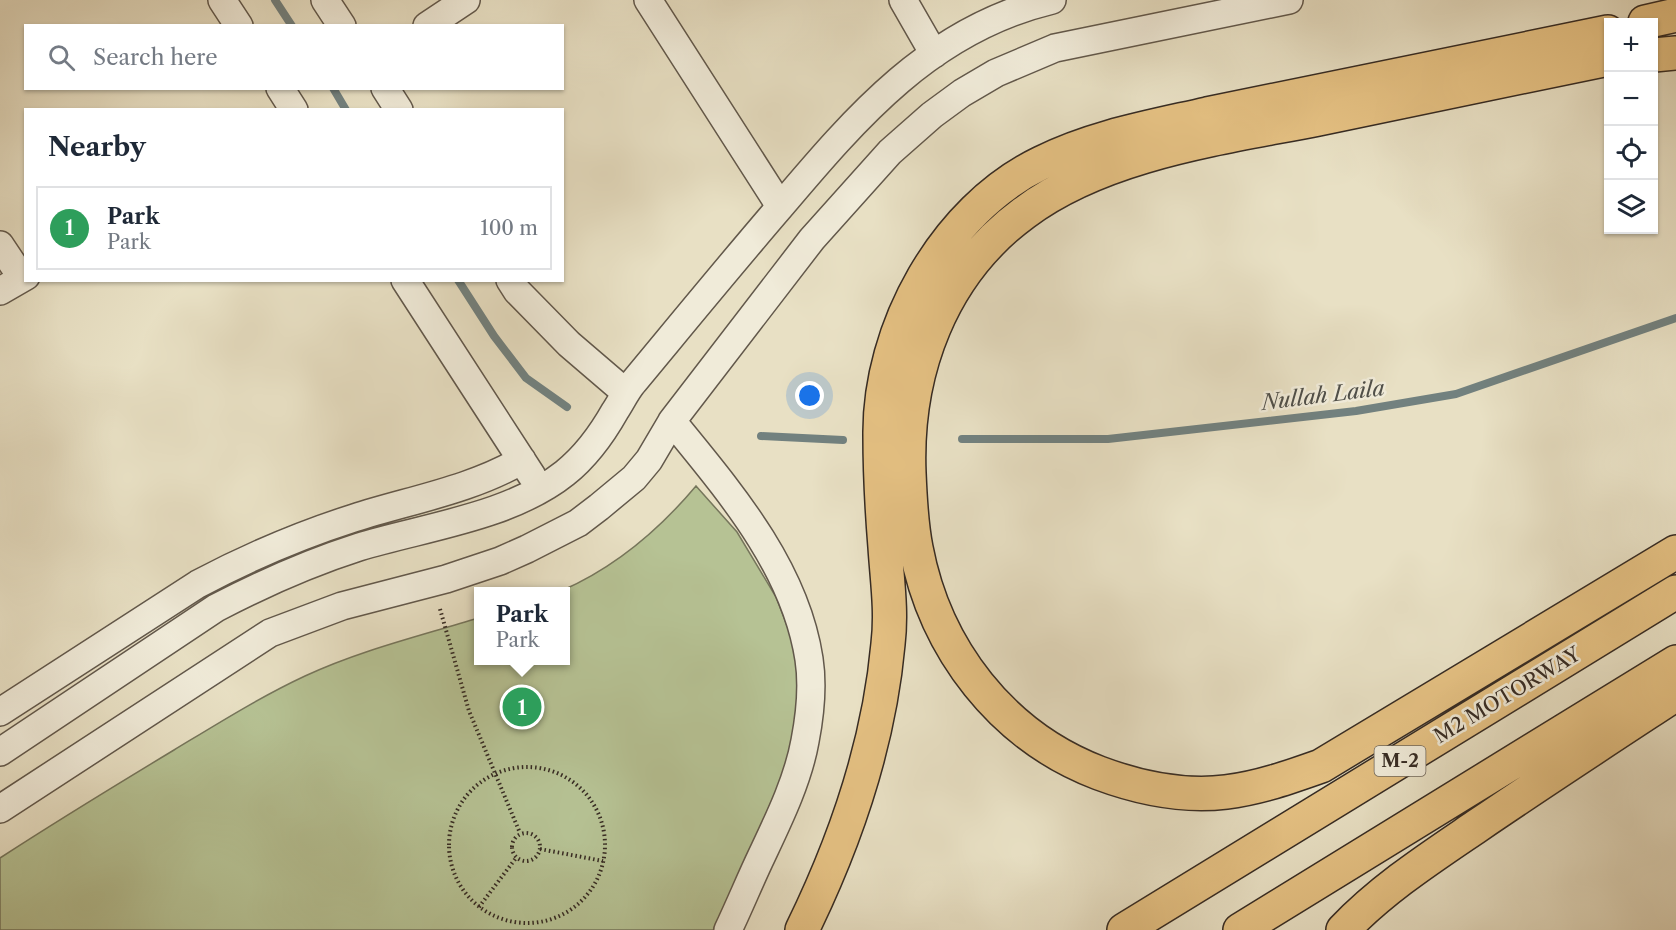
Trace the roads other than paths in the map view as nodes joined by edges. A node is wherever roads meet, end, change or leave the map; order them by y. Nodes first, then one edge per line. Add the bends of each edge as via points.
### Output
1 (222, 0) edge
2 (325, 0) edge
3 (466, 0) edge
4 (648, 0) edge
5 (903, 0) edge
6 (1052, 0) edge
7 (1289, 0) edge
8 (1676, 15) edge
9 (1658, 19) edge
10 (237, 24) edge
11 (341, 24) edge
12 (430, 24) edge
13 (1604, 33) edge
14 (1676, 53) edge
15 (934, 54) junction
16 (1658, 55) edge
17 (1604, 60) edge
18 (281, 90) edge
19 (386, 90) edge
20 (293, 108) edge
21 (398, 108) edge
22 (780, 206) junction
23 (0, 245) edge
24 (16, 282) edge
25 (406, 282) edge
26 (511, 282) edge
27 (625, 392) junction
28 (672, 421) junction
29 (522, 460) junction
30 (541, 489) junction
31 (1676, 552) edge
32 (1676, 592) edge
33 (1676, 662) edge
34 (1676, 694) edge
35 (0, 712) edge
36 (0, 752) edge
37 (0, 809) edge
38 (728, 930) edge
39 (802, 930) edge
40 (1124, 930) edge
41 (1240, 930) edge
42 (1343, 930) edge

1 - 10 street
2 - 11 street
3 - 12 street
4 - 22 street
5 - 15 street
6 - 15 street via 988,23
7 - 28 street via 1055,48 996,73 962,93 891,152 812,239
8 - 9 highway
13 - 39 highway via 1117,135 1039,164 996,192 959,229 918,287 903,316 889,360 880,432 890,619 880,705 850,816
14 - 16 highway
15 - 22 street via 880,96
17 - 31 highway via 1159,154 1076,182 1024,213 965,271 946,301 923,354 909,433 911,522 937,619 955,653 998,708 1023,730 1082,766 1120,780 1187,793 1259,787 1321,766
18 - 20 street
19 - 21 street
22 - 27 street
23 - 24 street
25 - 29 street
26 - 27 street via 569,344
27 - 30 street via 592,445
28 - 37 street via 634,478 578,523 500,561 342,606 270,633
28 - 38 street via 723,484 768,552 797,614 809,660 811,699 805,742 793,783
29 - 30 street
29 - 35 street via 495,475 352,519 222,571
30 - 36 street via 489,511 351,550 250,590 216,608
32 - 40 highway, M2 MOTORWAY / M-2
33 - 41 highway
34 - 42 highway via 1422,863 1369,904

